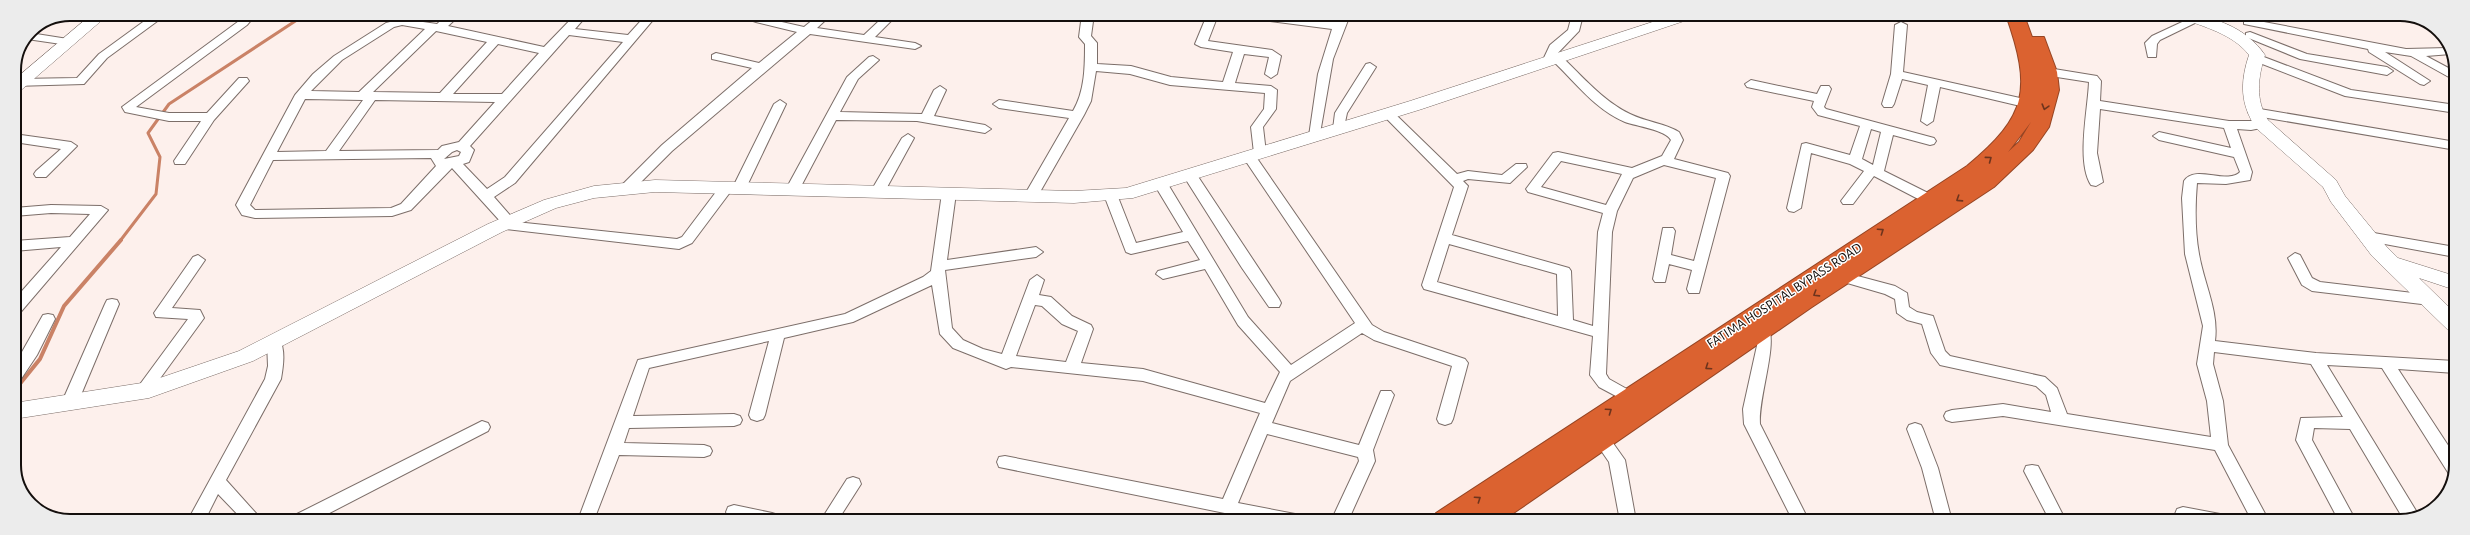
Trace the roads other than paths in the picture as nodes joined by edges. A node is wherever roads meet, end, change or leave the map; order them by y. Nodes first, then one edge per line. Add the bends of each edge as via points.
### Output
1 (93, 21) edge
2 (151, 21) edge
3 (244, 21) edge
4 (445, 21) edge
5 (576, 21) edge
6 (647, 21) edge
7 (765, 21) edge
8 (819, 21) edge
9 (886, 21) edge
10 (1087, 21) edge
11 (1209, 21) edge
12 (1301, 21) edge
13 (1341, 21) edge
14 (1577, 21) edge
15 (1670, 21) edge
16 (2017, 21) edge
17 (2032, 21) edge
18 (2187, 21) edge
19 (2196, 21) edge
20 (2248, 21) edge
21 (2257, 21) edge
22 (1901, 25) dead end
23 (1339, 26) junction
24 (436, 28) junction
25 (808, 30) junction
26 (566, 31) junction
27 (34, 37) edge
28 (2246, 37) junction
29 (630, 39) junction
30 (866, 39) junction
31 (495, 40) junction
32 (68, 42) junction
33 (915, 46) dead end
34 (2365, 46) junction
35 (1239, 50) junction
36 (547, 51) junction
37 (2445, 51) edge
38 (2414, 54) junction
39 (2152, 55) dead end
40 (716, 57) dead end
41 (2256, 58) junction
42 (873, 60) dead end
43 (1553, 60) junction
44 (762, 67) junction
45 (1091, 67) junction
46 (1370, 67) dead end
47 (2388, 71) dead end
48 (2048, 72) junction
49 (2449, 73) edge
50 (1272, 74) dead end
51 (1897, 74) junction
52 (21, 81) edge
53 (243, 81) dead end
54 (2424, 81) dead end
55 (1935, 82) junction
56 (1752, 84) dead end
57 (21, 85) edge
58 (1228, 85) junction
59 (940, 90) dead end
60 (301, 95) junction
61 (367, 96) junction
62 (443, 97) junction
63 (504, 98) junction
64 (780, 104) dead end
65 (999, 104) dead end
66 (1888, 104) dead end
67 (2029, 104) junction
68 (2094, 104) junction
69 (2449, 109) edge
70 (1388, 114) junction
71 (1078, 115) junction
72 (832, 116) junction
73 (210, 118) junction
74 (2258, 118) junction
75 (926, 119) junction
76 (1927, 121) dead end
77 (2229, 124) junction
78 (1866, 126) junction
79 (1339, 129) junction
80 (985, 130) dead end
81 (1888, 131) junction
82 (1315, 136) junction
83 (2159, 136) dead end
84 (908, 138) dead end
85 (21, 139) edge
86 (2020, 139) junction
87 (1930, 141) dead end
88 (2449, 145) edge
89 (463, 146) junction
90 (2240, 154) junction
91 (1255, 155) junction
92 (269, 156) junction
93 (329, 156) junction
94 (1666, 159) junction
95 (180, 161) dead end
96 (446, 161) junction
97 (1855, 161) junction
98 (1521, 167) dead end
99 (1875, 171) junction
100 (1634, 173) junction
101 (40, 174) dead end
102 (1190, 175) junction
103 (1455, 179) junction
104 (2096, 182) dead end
105 (1161, 184) junction
106 (628, 187) junction
107 (733, 187) junction
108 (794, 189) junction
109 (878, 191) junction
110 (948, 193) junction
111 (1111, 195) junction
112 (486, 196) junction
113 (1031, 196) junction
114 (1930, 199) junction
115 (1848, 201) dead end
116 (1794, 208) dead end
117 (21, 211) edge
118 (1610, 211) junction
119 (505, 224) junction
120 (1668, 231) dead end
121 (1192, 235) junction
122 (2368, 237) junction
123 (1444, 238) junction
124 (75, 241) junction
125 (21, 245) edge
126 (2449, 251) edge
127 (1036, 252) dead end
128 (1664, 258) junction
129 (2295, 258) dead end
130 (198, 260) dead end
131 (2391, 262) junction
132 (1208, 263) junction
133 (1700, 266) junction
134 (938, 270) junction
135 (1821, 271) junction
136 (1164, 274) dead end
137 (1843, 277) junction
138 (1660, 279) dead end
139 (1037, 280) dead end
140 (2449, 281) edge
141 (1694, 289) dead end
142 (1029, 299) junction
143 (2430, 300) junction
144 (21, 302) edge
145 (1274, 303) dead end
146 (112, 304) dead end
147 (48, 319) dead end
148 (2449, 319) edge
149 (1364, 324) junction
150 (1566, 324) junction
151 (1763, 330) junction
152 (1600, 333) junction
153 (778, 334) junction
154 (274, 342) junction
155 (2209, 346) junction
156 (2316, 359) junction
157 (1006, 363) junction
158 (2386, 363) junction
159 (1072, 367) junction
160 (2449, 367) edge
161 (21, 368) edge
162 (1288, 372) junction
163 (143, 391) junction
164 (1386, 395) dead end
165 (1630, 397) junction
166 (61, 403) junction
167 (21, 410) edge
168 (1269, 410) junction
169 (757, 415) dead end
170 (1952, 416) dead end
171 (2061, 418) junction
172 (1444, 419) dead end
173 (734, 420) dead end
174 (623, 422) junction
175 (2354, 423) junction
176 (482, 427) dead end
177 (1262, 427) junction
178 (1915, 429) dead end
179 (1595, 431) junction
180 (2220, 445) junction
181 (614, 449) junction
182 (1365, 450) junction
183 (704, 451) dead end
184 (2449, 460) edge
185 (1004, 462) dead end
186 (2032, 472) dead end
187 (217, 482) junction
188 (853, 484) dead end
189 (1228, 506) junction
190 (734, 512) dead end
191 (2408, 513) edge
192 (199, 514) edge
193 (248, 514) edge
194 (313, 514) edge
195 (588, 514) edge
196 (744, 514) edge
197 (833, 514) edge
198 (1266, 514) edge
199 (1342, 514) edge
200 (1461, 514) edge
201 (1490, 514) edge
202 (1627, 514) edge
203 (1797, 514) edge
204 (1942, 514) edge
205 (2054, 514) edge
206 (2257, 514) edge
207 (2344, 514) edge

1 - 32 main road
2 - 57 street via 103,56 80,80
3 - 73 street via 128,107 169,117
4 - 24 street
5 - 26 street
6 - 29 street
7 - 25 street
8 - 25 street
9 - 30 street
10 - 45 street via 1085,37 1091,44
11 - 35 street via 1201,44
12 - 23 street
13 - 23 street
14 - 43 street via 1572,34 1551,49
15 - 43 main road
16 - 67 highway, FATIMA HOSPITAL BYPASS ROAD via 2025,40 2031,68 2033,84
17 - 48 highway, FATIMA HOSPITAL BYPASS ROAD
18 - 39 street via 2152,41
19 - 28 main road
20 - 28 street
21 - 34 street
22 - 51 street
23 - 82 street via 1325,68
24 - 31 street
24 - 60 street via 402,22 390,25 338,58 310,83
24 - 61 street
25 - 30 street
25 - 44 street
26 - 29 street
26 - 36 street
27 - 32 street
28 - 41 main road via 2257,55
28 - 47 street via 2304,57
29 - 112 street via 510,180
30 - 33 street
31 - 36 street
31 - 62 street
32 - 52 main road
34 - 38 street
34 - 54 street
35 - 50 street via 1274,55
35 - 58 street
36 - 63 street
37 - 38 street
38 - 49 street
40 - 44 street
41 - 69 street via 2349,93
41 - 74 main road via 2251,69 2250,103
42 - 72 street via 853,77
43 - 70 main road
43 - 94 street via 1576,76 1589,92 1622,116 1675,135 1677,140
44 - 106 street via 667,148
45 - 58 street via 1132,70 1170,81
45 - 71 street via 1087,97
46 - 79 street via 1341,112
48 - 68 street via 2093,79
48 -> 86 highway, FATIMA HOSPITAL BYPASS ROAD via 2049,90 2039,127
51 - 55 street
51 - 66 street
53 - 73 street
55 - 67 street
55 - 76 street
56 - 78 street via 1823,94 1818,107 1822,112
58 - 91 street via 1272,91 1268,112 1258,127
59 - 75 street
60 - 61 street
60 - 92 street
61 - 62 street
61 - 93 street
62 - 63 street
63 - 89 street
64 - 107 street
65 - 71 street
67 - 86 highway, FATIMA HOSPITAL BYPASS ROAD
68 - 77 street
68 - 104 street via 2090,141 2092,171
70 - 79 main road
70 - 103 street
71 - 113 street
72 - 75 street
72 - 108 street
73 - 95 street
74 - 77 street via 2251,126
74 - 88 street via 2365,129
74 - 122 main road via 2330,184 2337,198
75 - 80 street
77 - 90 street
78 - 81 street
78 - 97 street
79 - 82 main road
81 - 87 street
81 - 99 street
82 - 91 main road
83 - 90 street
84 - 109 street
85 - 101 street via 71,146
114 -> 86 highway, FATIMA HOSPITAL BYPASS ROAD
86 -> 137 highway, FATIMA HOSPITAL BYPASS ROAD via 1987,182
89 - 96 street via 452,147
89 - 96 street via 469,152 464,159
90 - 155 street via 2246,172 2245,177 2226,180 2195,179 2191,182 2189,198 2192,254 2210,326
91 - 102 main road
91 - 149 street
92 - 93 street
92 - 96 street via 243,205 247,212 255,214 400,210 406,207
93 - 96 street
94 - 100 street
94 - 133 street via 1669,162 1720,175 1724,179
96 - 112 street
97 - 99 street
97 - 116 street via 1809,147 1804,149
98 - 103 street via 1506,180 1468,174
99 - 114 street
99 - 115 street
100 - 118 street via 1628,175
100 - 118 street via 1558,156 1533,189
102 - 105 main road
102 - 145 street
103 - 123 street via 1461,190
105 - 111 main road via 1128,194
105 - 121 street
106 - 107 main road
106 - 119 main road via 594,192 550,204
107 - 108 main road
107 - 119 street via 687,240 679,244
108 - 109 main road
109 - 110 main road
110 - 113 main road
110 - 134 street
111 - 113 main road
111 - 121 street via 1130,249
112 - 119 street
135 -> 114 highway, FATIMA HOSPITAL BYPASS ROAD
117 - 124 street via 101,210
118 - 152 street via 1603,247
119 - 154 main road
120 - 128 street
121 - 132 street
122 - 126 street
122 - 131 main road
123 - 150 street via 1564,271
123 - 150 street via 1429,285
124 - 125 street
124 - 144 street
127 - 134 street
128 - 133 street
128 - 138 street
129 - 143 street via 2307,281 2317,287
130 - 163 street via 161,313 195,314 198,318
131 - 140 main road
131 - 143 main road
132 - 136 street
132 - 162 street via 1247,327
133 - 141 street
134 - 153 street via 928,280 857,315
134 - 157 street via 943,322 948,336 962,347
135 - 137 street
135 - 165 highway, FATIMA HOSPITAL BYPASS ROAD
137 -> 151 highway, FATIMA HOSPITAL BYPASS ROAD
137 - 171 street via 1890,290 1902,297 1902,309 1912,316 1928,320 1938,353 1945,362 2040,380 2047,384 2051,388
139 - 142 street
142 - 157 street
142 - 159 street via 1046,301 1067,320 1086,329
143 - 148 main road
146 - 166 street
147 - 161 street
149 - 162 street
149 - 172 street via 1379,336 1460,363
150 - 152 street
151 -> 179 highway, FATIMA HOSPITAL BYPASS ROAD
151 - 203 street via 1765,341 1750,409 1752,424
152 - 165 street via 1598,375 1604,383
153 - 169 street
153 - 174 street via 643,364
154 - 163 main road via 246,356
154 - 187 street via 276,366 273,379
155 - 156 street
155 - 180 street via 2205,364 2215,402
156 - 158 street
156 - 175 street
157 - 159 street
158 - 160 street
158 - 184 street
159 - 168 street via 1145,375
162 - 168 street
163 - 166 main road
164 - 182 street
179 -> 165 highway, FATIMA HOSPITAL BYPASS ROAD
166 - 167 main road
168 - 177 street
170 - 171 street via 2003,410
171 - 180 street
173 - 174 street
174 - 181 street
175 - 191 street
175 - 207 street via 2307,422 2304,440
176 - 194 street
177 - 182 street via 1358,452
177 - 189 street
178 - 204 street via 1930,468
200 -> 179 highway, FATIMA HOSPITAL BYPASS ROAD
179 - 201 highway, FATIMA HOSPITAL BYPASS ROAD
179 - 202 street via 1616,460
180 - 206 street
181 - 183 street
181 - 195 street
182 - 199 street via 1367,462
185 - 189 street
186 - 205 street
187 - 192 street
187 - 193 street
188 - 197 street
189 - 198 street
190 - 196 street

